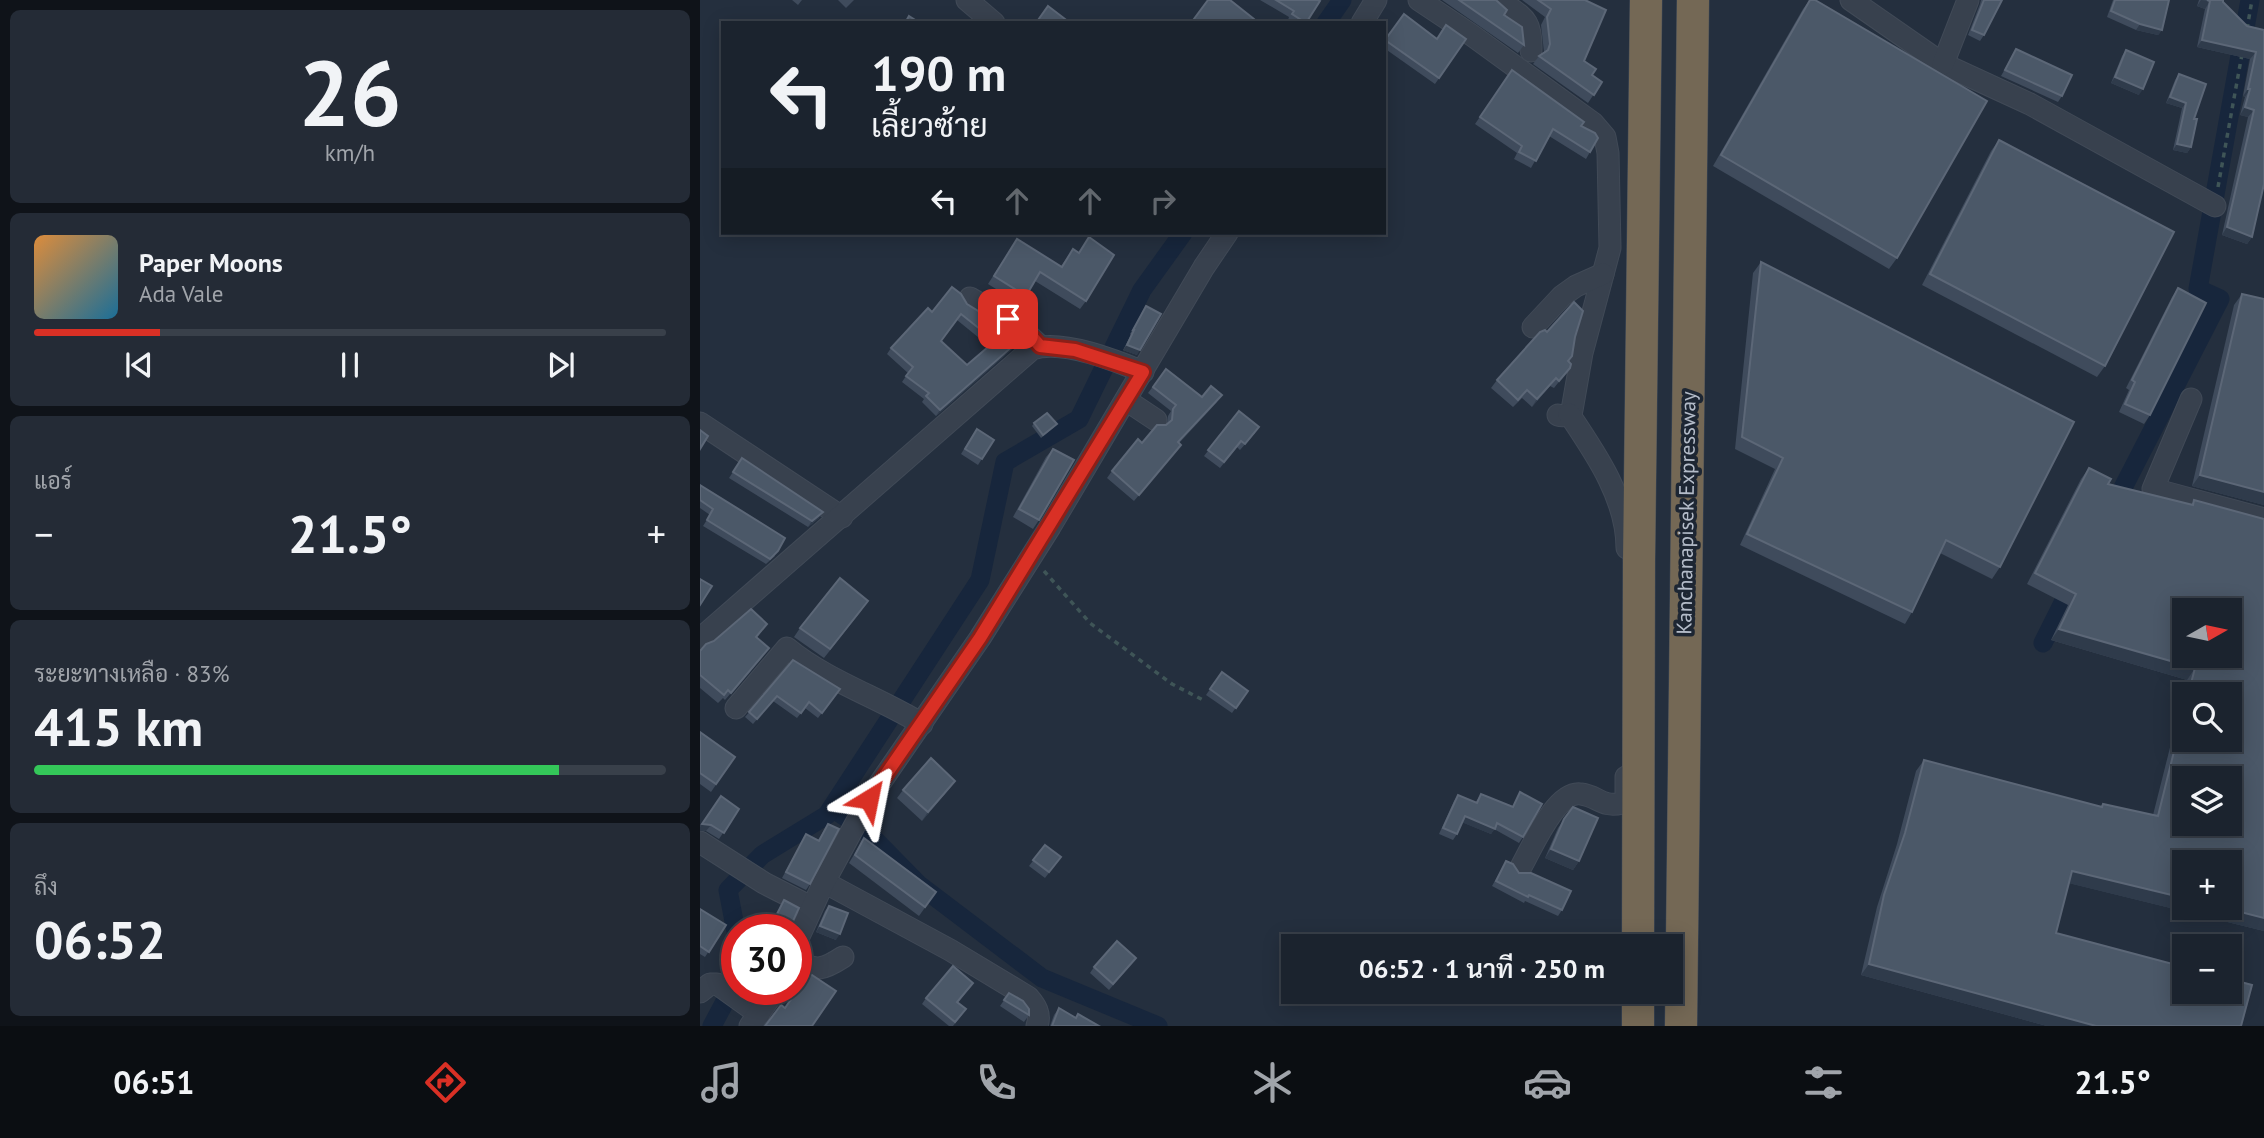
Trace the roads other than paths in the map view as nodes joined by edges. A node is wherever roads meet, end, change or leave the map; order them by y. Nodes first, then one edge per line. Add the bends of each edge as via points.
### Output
1 (967, 0) edge
2 (1419, 0) edge
3 (1499, 0) edge
4 (1646, 0) edge
5 (1693, 0) edge
6 (1851, 0) edge
7 (1968, 0) edge
8 (992, 21) edge
9 (1531, 51) dead end
10 (1943, 64) junction
11 (2215, 206) road end
12 (1226, 235) edge
13 (1603, 274) junction
14 (970, 298) dead end
15 (1532, 327) dead end
16 (1040, 346) junction
17 (1139, 370) junction
18 (2192, 399) dead end
19 (1126, 400) junction
20 (1156, 420) dead end
21 (700, 423) edge
22 (842, 517) junction
23 (2264, 519) edge
24 (700, 639) edge
25 (736, 708) dead end
26 (916, 720) junction
27 (700, 842) edge
28 (1521, 867) dead end
29 (824, 882) junction
30 (811, 907) junction
31 (808, 914) edge
32 (1638, 934) edge
33 (843, 957) dead end
34 (812, 969) edge
35 (709, 988) edge
36 (1638, 1004) edge
37 (753, 1016) edge
38 (1037, 1026) edge
39 (1638, 1026) edge
40 (1681, 1026) edge

1 - 8 street
2 - 13 street via 1593,122 1605,137 1610,248
3 - 9 street via 1527,20 1532,30
4 - 32 highway
5 - 40 highway, Kanchanapisek Expressway
6 - 10 street
7 - 10 street
10 - 11 street via 2030,104
12 - 17 street
13 - 15 street via 1562,296
13 - 28 street via 1574,403 1562,414 1606,475 1624,521 1626,797 1612,806 1580,794 1568,795 1557,804
14 - 16 street via 1021,328
16 - 17 street via 1075,350
16 - 22 street
17 - 19 street
18 - 23 street via 2153,489
19 - 20 street
19 - 26 street via 980,638
21 - 22 street
22 - 24 street
25 - 26 street via 787,648 805,663
26 - 29 street
27 - 30 street
29 - 30 street
29 - 38 street via 1028,997 1039,1014
30 - 31 street
33 - 34 street via 825,968
35 - 37 street
36 - 39 highway

